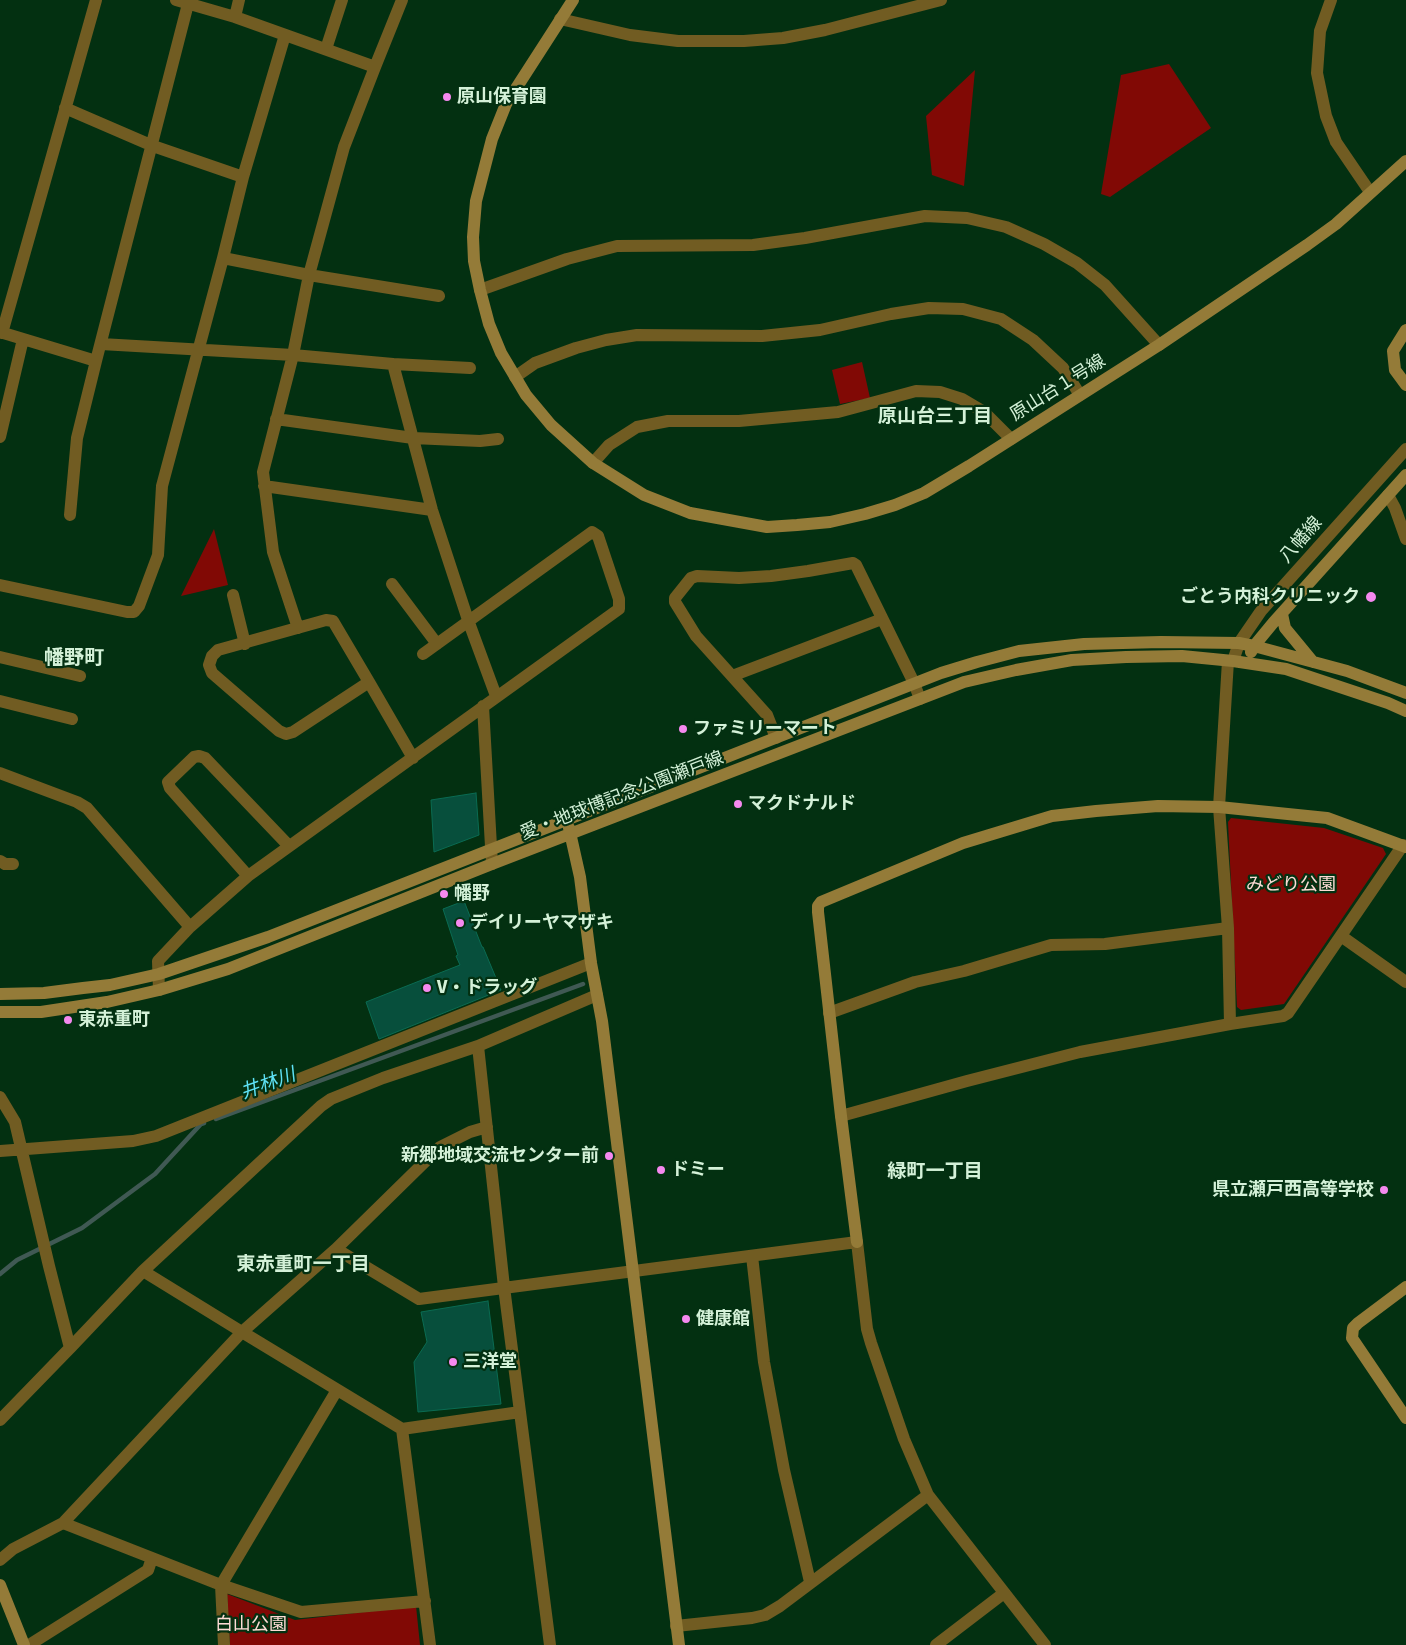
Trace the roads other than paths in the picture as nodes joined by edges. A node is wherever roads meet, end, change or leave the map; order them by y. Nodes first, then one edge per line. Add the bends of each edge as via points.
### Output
1 (96, 0) edge
2 (239, 0) edge
3 (342, 0) edge
4 (402, 0) edge
5 (573, 0) edge
6 (941, 0) edge
7 (1331, 0) edge
8 (185, 1) edge
9 (234, 17) junction
10 (560, 20) junction
11 (284, 35) junction
12 (326, 49) junction
13 (375, 67) junction
14 (65, 108) junction
15 (153, 146) junction
16 (1406, 161) edge
17 (243, 177) junction
18 (1370, 192) junction
19 (223, 258) junction
20 (309, 275) junction
21 (480, 290) junction
22 (439, 296) dead end
23 (1406, 330) edge
24 (1, 332) edge
25 (22, 339) junction
26 (101, 344) junction
27 (1159, 345) junction
28 (198, 350) junction
29 (293, 356) junction
30 (96, 361) junction
31 (393, 364) junction
32 (470, 368) dead end
33 (515, 377) junction
34 (1406, 385) edge
35 (1080, 395) junction
36 (276, 419) junction
37 (0, 437) edge
38 (413, 438) junction
39 (498, 438) dead end
40 (1011, 439) junction
41 (1406, 449) edge
42 (593, 463) junction
43 (1406, 475) edge
44 (264, 486) junction
45 (1388, 495) junction
46 (432, 510) junction
47 (70, 515) dead end
48 (1406, 539) edge
49 (392, 584) dead end
50 (0, 585) edge
51 (233, 595) dead end
52 (1282, 614) junction
53 (882, 619) junction
54 (468, 620) junction
55 (298, 628) junction
56 (1238, 643) junction
57 (244, 644) junction
58 (437, 644) junction
59 (1254, 646) junction
60 (423, 654) dead end
61 (0, 657) edge
62 (1236, 661) junction
63 (1313, 662) junction
64 (80, 676) dead end
65 (732, 676) junction
66 (369, 682) junction
67 (914, 683) junction
68 (1406, 693) edge
69 (496, 696) junction
70 (920, 699) junction
71 (0, 701) edge
72 (484, 706) junction
73 (1406, 711) edge
74 (72, 719) dead end
75 (776, 738) junction
76 (413, 758) junction
77 (0, 773) edge
78 (1220, 807) junction
79 (566, 819) junction
80 (572, 835) junction
81 (289, 846) junction
82 (1405, 846) edge
83 (492, 848) junction
84 (0, 861) edge
85 (13, 864) dead end
86 (492, 864) junction
87 (248, 876) junction
88 (190, 927) junction
89 (1228, 928) junction
90 (1341, 936) junction
91 (591, 963) junction
92 (159, 974) junction
93 (1406, 982) edge
94 (159, 990) junction
95 (0, 994) edge
96 (597, 995) junction
97 (0, 1012) edge
98 (829, 1013) junction
99 (1230, 1024) junction
100 (478, 1046) junction
101 (0, 1097) edge
102 (841, 1116) junction
103 (487, 1127) junction
104 (21, 1150) junction
105 (0, 1151) edge
106 (857, 1242) junction
107 (336, 1249) junction
108 (752, 1256) junction
109 (143, 1271) junction
110 (632, 1272) junction
111 (504, 1287) junction
112 (1406, 1287) edge
113 (242, 1332) junction
114 (70, 1348) junction
115 (337, 1390) junction
116 (520, 1412) junction
117 (1406, 1418) edge
118 (0, 1420) edge
119 (402, 1429) junction
120 (928, 1495) junction
121 (63, 1523) junction
122 (152, 1558) junction
123 (0, 1560) edge
124 (810, 1582) junction
125 (221, 1585) junction
126 (0, 1586) edge
127 (1004, 1593) junction
128 (425, 1601) junction
129 (676, 1626) junction
130 (24, 1645) edge
131 (29, 1645) edge
132 (224, 1645) edge
133 (430, 1645) edge
134 (550, 1645) edge
135 (679, 1645) edge
136 (936, 1645) edge
137 (1045, 1645) edge

1 - 14 street
2 - 9 street
3 - 12 street
4 - 13 street
5 - 10 street, 原山台１号線
6 - 10 street via 825,30 744,41 678,41
7 - 18 street via 1320,31 1317,72 1326,116 1336,142
8 - 9 street
8 - 15 street
9 - 11 street
10 - 21 street, 原山台１号線 via 506,104 492,140 476,201 474,261
11 - 12 street
11 - 17 street
12 - 13 street
13 - 20 street via 344,147
14 - 15 street
14 - 24 street
15 - 17 street
15 - 26 street
16 - 18 street, 原山台１号線
17 - 19 street
18 - 27 street, 原山台１号線 via 1336,224
19 - 20 street
19 - 28 street
20 - 22 street
20 - 29 street
21 - 27 street via 567,259 617,246 753,245 925,216 967,218 1006,227 1077,264 1105,285
21 - 33 street, 原山台１号線 via 489,324
23 - 34 street via 1393,351 1395,370
24 - 25 street
25 - 30 street
25 - 37 street
26 - 28 street
26 - 30 street
27 - 35 street, 原山台１号線
28 - 29 street
28 - 50 street via 162,486 158,555 134,612
29 - 31 street
29 - 36 street
30 - 47 street via 77,438
31 - 32 street
31 - 38 street
33 - 35 street via 535,363 576,348 637,335 762,336 820,330 929,308 963,309 1001,319 1033,340 1063,368
33 - 42 street, 原山台１号線 via 551,425
35 - 40 street, 原山台１号線
36 - 38 street
36 - 44 street via 263,472
38 - 39 street via 480,441
38 - 46 street
40 - 42 street via 984,412 962,399 940,392 916,391 838,412 738,421 668,421 637,427 609,445
40 - 42 street, 原山台１号線 via 924,493 895,505 830,522 767,527 690,513 644,494
41 - 56 street, 八幡線 via 1261,611
43 - 45 street, 八幡線
44 - 46 street
44 - 55 street via 273,552
45 - 48 street
45 - 52 street, 八幡線
46 - 54 street
49 - 58 street
51 - 57 street
52 - 59 street, 八幡線
52 - 63 street via 1284,628
53 - 65 street
53 - 65 street via 853,563 771,576 691,578 675,602 696,636
53 - 67 street
54 - 58 street
54 - 69 street
54 - 69 street via 592,532 598,536 619,599 619,609
55 - 57 street
55 - 66 street via 333,621
56 - 59 street, 愛・地球博記念公園瀬戸線
56 - 62 street, 八幡線
56 - 67 street, 愛・地球博記念公園瀬戸線 via 1084,644 1019,652
57 - 66 street via 218,650 209,665 212,673 286,734
58 - 60 street
59 - 62 street, 八幡線
59 - 63 street, 愛・地球博記念公園瀬戸線
61 - 64 street
62 - 70 street, 愛・地球博記念公園瀬戸線 via 1182,656 1072,660 964,682
62 - 73 street, 愛・地球博記念公園瀬戸線 via 1286,669
62 - 78 street, 八幡線
63 - 68 street, 愛・地球博記念公園瀬戸線
65 - 75 street via 767,715
66 - 76 street
67 - 70 street
67 - 75 street, 愛・地球博記念公園瀬戸線
69 - 72 street
70 - 80 street, 愛・地球博記念公園瀬戸線
71 - 74 street
72 - 76 street
72 - 83 street
75 - 79 street, 愛・地球博記念公園瀬戸線
76 - 81 street
77 - 88 street via 87,808
78 - 82 street via 1327,818
78 - 89 street, 八幡線
78 - 98 street via 1158,806 1052,816 963,843 820,902 818,912
79 - 80 street
79 - 83 street, 愛・地球博記念公園瀬戸線
80 - 86 street, 愛・地球博記念公園瀬戸線
80 - 91 street
81 - 87 street
81 - 87 street via 205,758 194,757 168,782 170,788
82 - 90 street
83 - 86 street
83 - 92 street, 愛・地球博記念公園瀬戸線 via 268,937
84 - 85 street
86 - 94 street, 愛・地球博記念公園瀬戸線 via 228,969
87 - 88 street
88 - 92 street via 158,961
89 - 98 street via 1105,944 1051,945 915,982
89 - 99 street, 八幡線
90 - 93 street
90 - 99 street via 1288,1013
91 - 96 street
91 - 104 street via 156,1136 133,1141
92 - 94 street
92 - 95 street, 愛・地球博記念公園瀬戸線 via 110,985 44,993
94 - 97 street, 愛・地球博記念公園瀬戸線 via 41,1012
96 - 100 street
96 - 110 street
98 - 102 street
99 - 102 street via 1080,1052
100 - 103 street
100 - 109 street via 331,1099
101 - 104 street via 15,1122
102 - 106 street
103 - 107 street via 440,1147
103 - 111 street
104 - 105 street
104 - 114 street
106 - 108 street
106 - 120 street via 867,1329 904,1438
107 - 111 street via 419,1299
107 - 113 street
108 - 110 street
108 - 124 street via 764,1362 784,1470
109 - 113 street
109 - 114 street
110 - 111 street
110 - 129 street
111 - 116 street
112 - 117 street via 1358,1323 1353,1328 1352,1338
113 - 115 street
113 - 121 street
114 - 118 street
115 - 119 street
115 - 125 street
116 - 119 street
116 - 134 street
119 - 128 street
120 - 124 street
120 - 127 street
121 - 122 street
121 - 123 street via 13,1549
122 - 125 street
122 - 131 street via 148,1570
124 - 129 street via 765,1615
125 - 128 street via 301,1612
125 - 132 street
126 - 130 street
127 - 136 street
127 - 137 street
128 - 133 street
129 - 135 street

